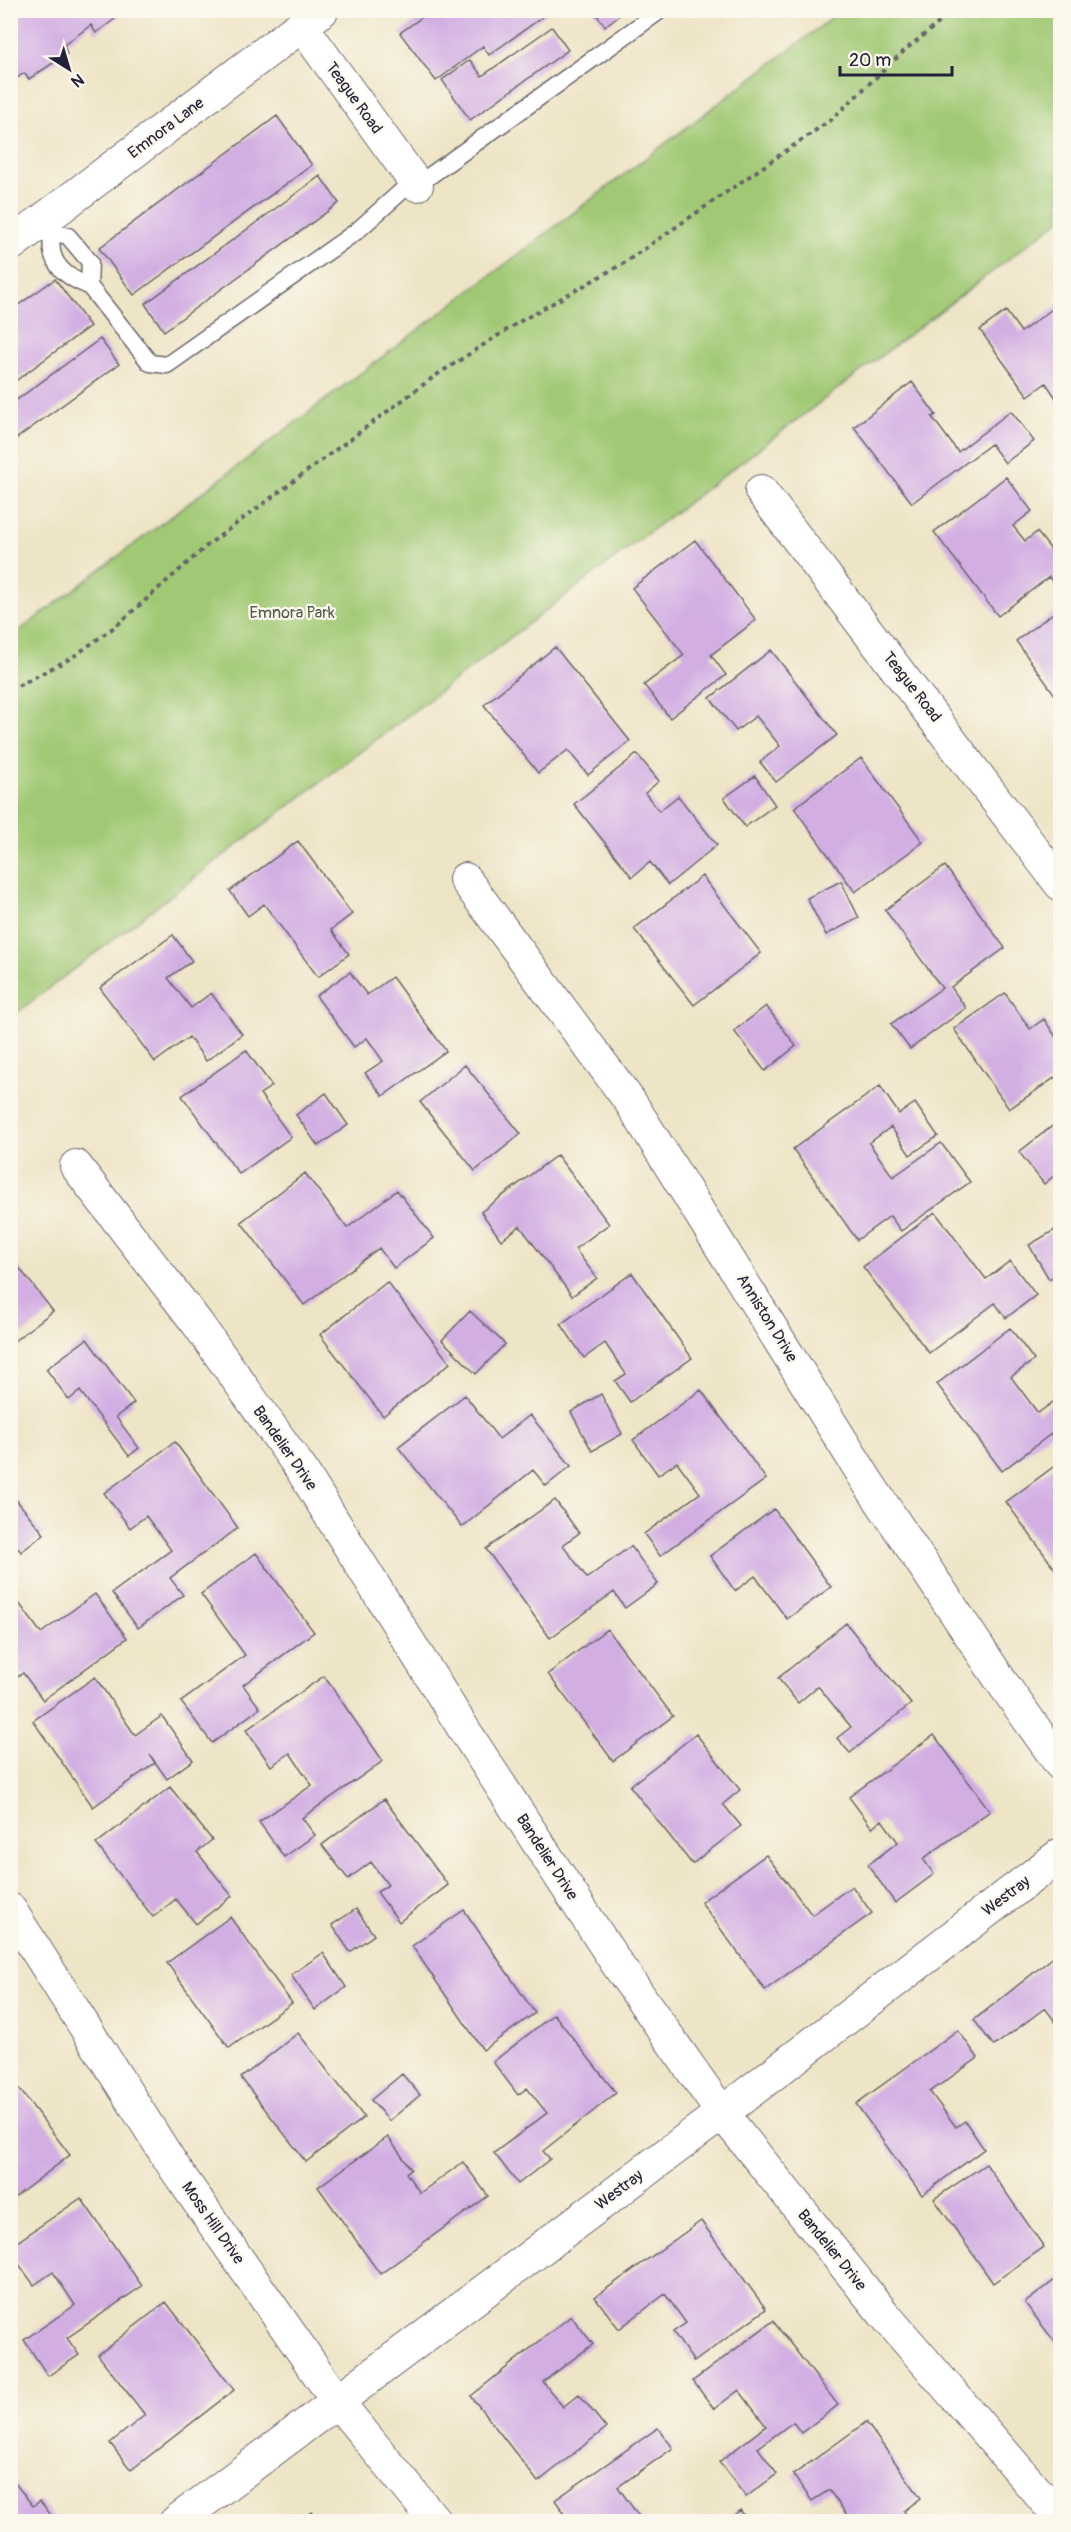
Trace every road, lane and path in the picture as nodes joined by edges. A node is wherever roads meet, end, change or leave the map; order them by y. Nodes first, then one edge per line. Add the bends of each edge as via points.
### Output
1 (661, 10) edge
2 (955, 10) edge
3 (305, 16) edge
4 (416, 182) junction
5 (49, 226) junction
6 (10, 244) edge
7 (89, 286) junction
8 (761, 491) dead end
9 (10, 690) edge
10 (465, 879) dead end
11 (1060, 884) edge
12 (76, 1166) dead end
13 (1060, 1764) edge
14 (1060, 1855) edge
15 (10, 1910) edge
16 (722, 2113) junction
17 (337, 2401) junction
18 (1060, 2518) edge
19 (176, 2522) edge
20 (436, 2522) edge

1 - 4 lane
2 - 9 path via 905,50 832,119 624,263 519,322 435,376 209,544 117,625 74,657
3 - 4 street, Teague Road
3 - 5 street, Emnora Lane
4 - 7 lane via 357,231 167,365 150,363
5 - 6 street, Emnora Lane
5 - 7 lane via 52,252 67,277
5 - 7 lane via 68,236 90,262
8 - 11 street, Teague Road
10 - 13 street, Anniston Drive via 631,1103 867,1481
12 - 16 street, Bandelier Drive via 197,1323 301,1469 469,1738 617,1964
14 - 16 street, Westray
15 - 17 street, Moss Hill Drive via 174,2167
16 - 17 street, Westray
16 - 18 street, Bandelier Drive via 883,2313
17 - 19 street, Westray
17 - 20 street, Moss Hill Drive

